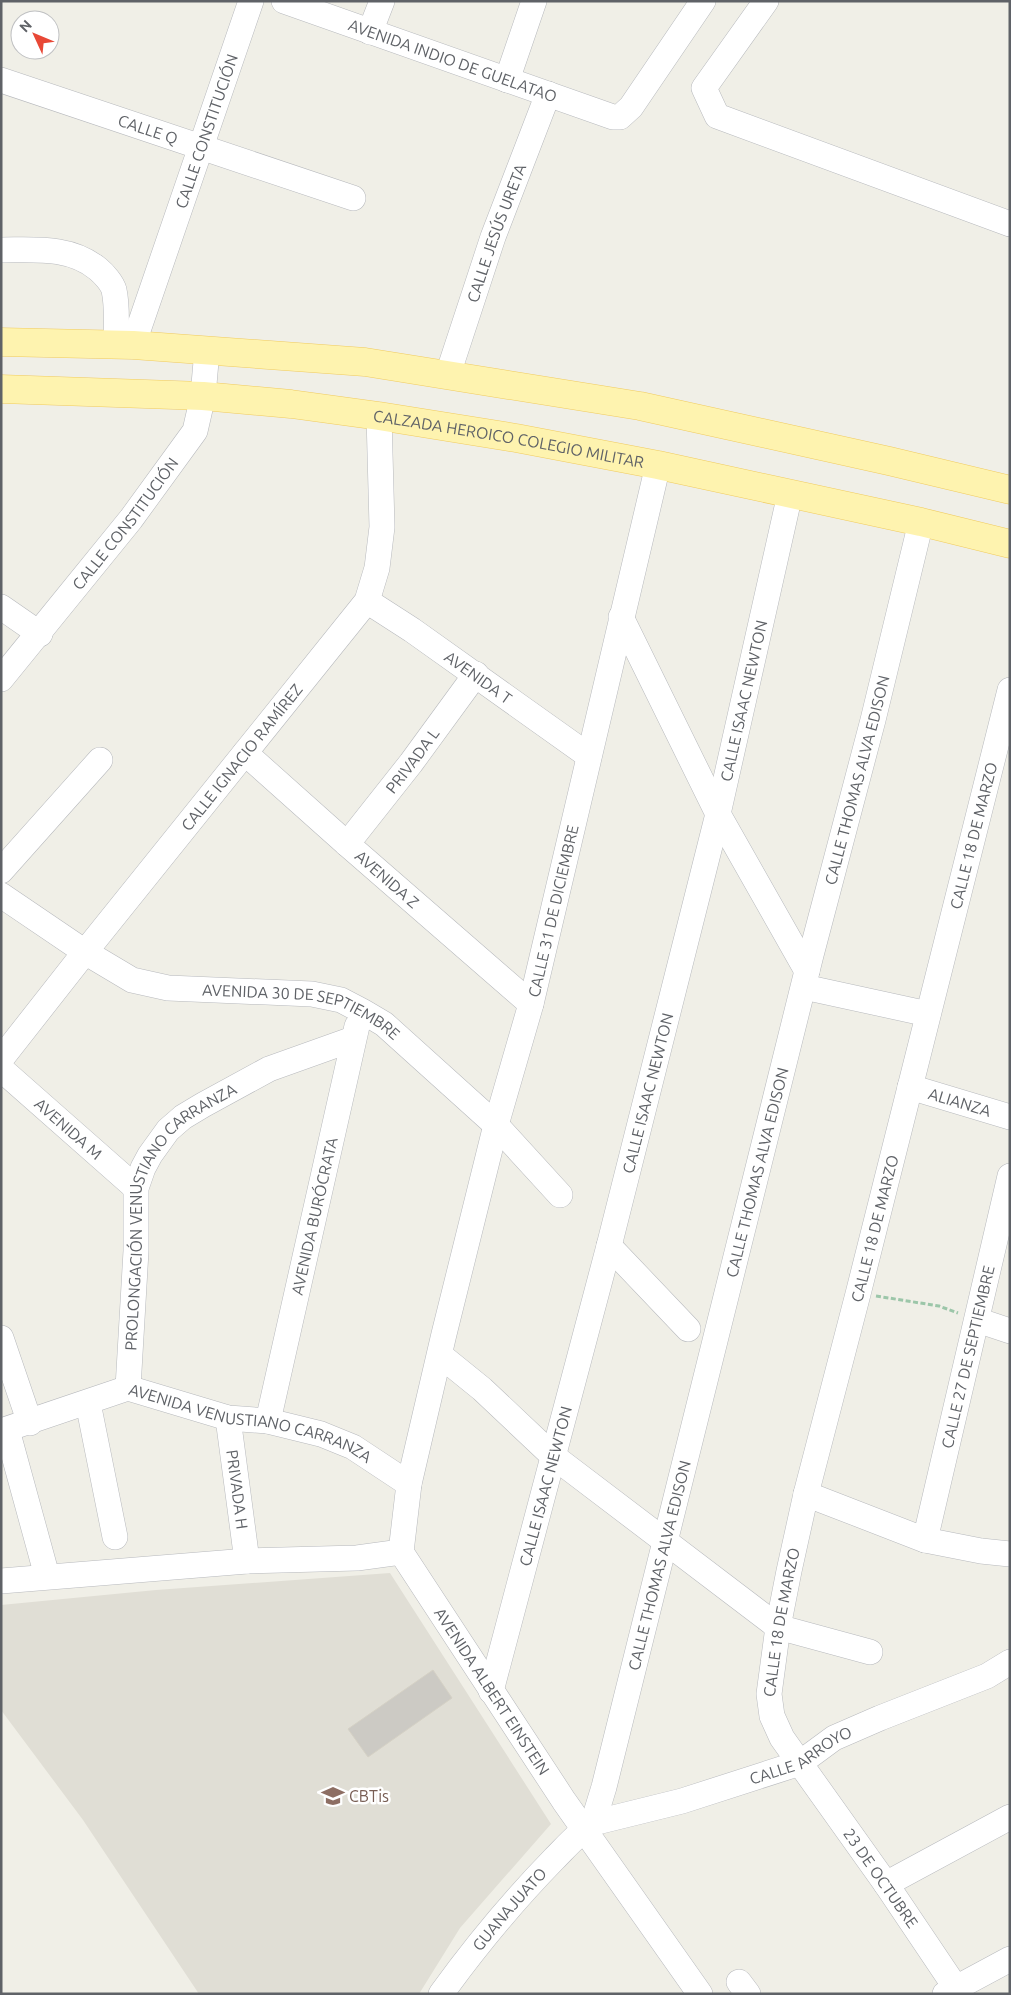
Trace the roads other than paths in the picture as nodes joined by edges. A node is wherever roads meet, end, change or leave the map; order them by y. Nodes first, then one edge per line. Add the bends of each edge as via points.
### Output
1 (252, 1) edge
2 (284, 1) edge
3 (382, 1) edge
4 (534, 1) edge
5 (703, 1) edge
6 (766, 1) edge
7 (370, 32) junction
8 (1, 80) edge
9 (507, 80) junction
10 (548, 94) junction
11 (201, 147) junction
12 (353, 198) dead end
13 (1010, 224) edge
14 (1, 250) edge
15 (1, 342) edge
16 (124, 345) junction
17 (207, 350) junction
18 (448, 374) junction
19 (1, 389) edge
20 (203, 396) junction
21 (379, 416) junction
22 (658, 465) junction
23 (1010, 490) edge
24 (790, 494) junction
25 (920, 522) junction
26 (1010, 544) edge
27 (367, 601) junction
28 (1, 607) edge
29 (621, 617) junction
30 (40, 634) junction
31 (476, 674) junction
32 (1, 679) edge
33 (1010, 690) edge
34 (245, 752) junction
35 (589, 756) junction
36 (100, 760) dead end
37 (718, 814) junction
38 (347, 844) junction
39 (1, 871) edge
40 (1, 895) edge
41 (85, 952) junction
42 (805, 979) junction
43 (531, 1004) junction
44 (362, 1011) junction
45 (928, 1014) junction
46 (353, 1039) junction
47 (1, 1059) edge
48 (1, 1069) edge
49 (910, 1087) junction
50 (1010, 1117) edge
51 (496, 1125) junction
52 (1010, 1176) edge
53 (136, 1188) junction
54 (560, 1195) dead end
55 (610, 1246) junction
56 (977, 1320) junction
57 (688, 1329) dead end
58 (1010, 1332) edge
59 (1, 1338) edge
60 (440, 1354) junction
61 (128, 1388) junction
62 (88, 1403) junction
63 (228, 1418) junction
64 (268, 1421) junction
65 (13, 1428) edge
66 (553, 1456) junction
67 (409, 1484) junction
68 (806, 1494) junction
69 (115, 1537) dead end
70 (924, 1540) junction
71 (666, 1541) junction
72 (401, 1552) junction
73 (1010, 1554) edge
74 (248, 1561) junction
75 (48, 1576) junction
76 (1, 1581) edge
77 (778, 1626) junction
78 (870, 1652) dead end
79 (1010, 1662) edge
80 (491, 1691) junction
81 (800, 1763) junction
82 (1010, 1817) edge
83 (588, 1826) junction
84 (886, 1884) junction
85 (1010, 1960) edge
86 (954, 1992) edge
87 (441, 1994) edge
88 (700, 1994) edge

1 - 11 street, CALLE CONSTITUCIÓN
2 - 7 street, AVENIDA INDIO DE GUELATAO
3 - 7 street
4 - 9 street
5 - 10 street, AVENIDA INDIO DE GUELATAO via 620,117
6 - 13 street via 704,88 717,116
7 - 9 street, AVENIDA INDIO DE GUELATAO
8 - 11 street, CALLE Q
9 - 10 street, AVENIDA INDIO DE GUELATAO
10 - 18 street, CALLE JESÚS URETA via 493,237
11 - 12 street, CALLE Q
11 - 16 street, CALLE CONSTITUCIÓN
14 - 16 street via 54,250 73,254 90,263 113,288
15 - 16 main road
16 - 17 main road
17 - 18 main road via 365,362
17 - 20 street, CALLE CONSTITUCIÓN
18 - 23 main road via 640,406
19 - 20 main road, CALZADA HEROICO COLEGIO MILITAR
20 - 21 main road, CALZADA HEROICO COLEGIO MILITAR
20 - 30 street, CALLE CONSTITUCIÓN via 195,431 131,519
21 - 22 main road, CALZADA HEROICO COLEGIO MILITAR
21 - 27 street, CALLE IGNACIO RAMÍREZ via 382,527 377,568
22 - 24 main road, CALZADA HEROICO COLEGIO MILITAR
22 - 29 street, CALLE 31 DE DICIEMBRE
24 - 25 main road, CALZADA HEROICO COLEGIO MILITAR
24 - 37 street, CALLE ISAAC NEWTON
25 - 26 main road, CALZADA HEROICO COLEGIO MILITAR
25 - 42 street, CALLE THOMAS ALVA EDISON via 873,720
27 - 31 street, AVENIDA T
27 - 34 street, CALLE IGNACIO RAMÍREZ
28 - 30 street
29 - 35 street, CALLE 31 DE DICIEMBRE
29 - 37 street
30 - 32 street, CALLE CONSTITUCIÓN
31 - 35 street, AVENIDA T
31 - 38 street, PRIVADA L
33 - 45 street, CALLE 18 DE MARZO
34 - 38 street, AVENIDA Z
34 - 41 street, CALLE IGNACIO RAMÍREZ
35 - 43 street, CALLE 31 DE DICIEMBRE
36 - 39 street
37 - 42 street
37 - 55 street, CALLE ISAAC NEWTON
38 - 43 street, AVENIDA Z
40 - 41 street, AVENIDA 30 DE SEPTIEMBRE
41 - 44 street, AVENIDA 30 DE SEPTIEMBRE via 132,980 146,984 168,988 312,994 340,1000
41 - 47 street, CALLE IGNACIO RAMÍREZ
42 - 45 street
42 - 71 street, CALLE THOMAS ALVA EDISON
43 - 51 street, CALLE 31 DE DICIEMBRE
44 - 46 street, AVENIDA BURÓCRATA
44 - 51 street, AVENIDA 30 DE SEPTIEMBRE via 384,1024
45 - 49 street, CALLE 18 DE MARZO
46 - 53 street, PROLONGACIÓN VENUSTIANO CARRANZA via 269,1069 183,1117 168,1130 150,1155
46 - 64 street, AVENIDA BURÓCRATA
48 - 53 street, AVENIDA M
49 - 50 street, ALIANZA
49 - 68 street, CALLE 18 DE MARZO
51 - 54 street, AVENIDA 30 DE SEPTIEMBRE
51 - 60 street, CALLE 31 DE DICIEMBRE
52 - 56 street, CALLE 27 DE SEPTIEMBRE
53 - 61 street, PROLONGACIÓN VENUSTIANO CARRANZA via 136,1251
55 - 57 street
55 - 66 street, CALLE ISAAC NEWTON
56 - 58 street
56 - 70 street, CALLE 27 DE SEPTIEMBRE
59 - 65 street
60 - 66 street
60 - 67 street
61 - 62 street, AVENIDA VENUSTIANO CARRANZA
61 - 63 street, AVENIDA VENUSTIANO CARRANZA
62 - 65 street, AVENIDA VENUSTIANO CARRANZA
62 - 69 street
63 - 64 street, AVENIDA VENUSTIANO CARRANZA
63 - 74 street, PRIVADA H
64 - 67 street, AVENIDA VENUSTIANO CARRANZA via 321,1434 353,1447
65 - 75 street
66 - 71 street
66 - 80 street, CALLE ISAAC NEWTON
67 - 72 street
68 - 70 street
68 - 77 street, CALLE 18 DE MARZO
70 - 73 street
71 - 77 street
71 - 83 street, CALLE THOMAS ALVA EDISON via 604,1787
72 - 74 street via 358,1558
72 - 80 street, AVENIDA ALBERT EINSTEIN
74 - 75 street
75 - 76 street
77 - 78 street
77 - 81 street, CALLE 18 DE MARZO via 769,1694 772,1716 782,1738
79 - 81 street, CALLE ARROYO via 987,1676 834,1738
80 - 83 street, AVENIDA ALBERT EINSTEIN
81 - 83 street, CALLE ARROYO via 682,1801
81 - 84 street, 23 DE OCTUBRE
82 - 84 street
83 - 87 street, GUANAJUATO via 541,1872
83 - 88 street, AVENIDA ALBERT EINSTEIN
84 - 86 street, 23 DE OCTUBRE
85 - 86 street

